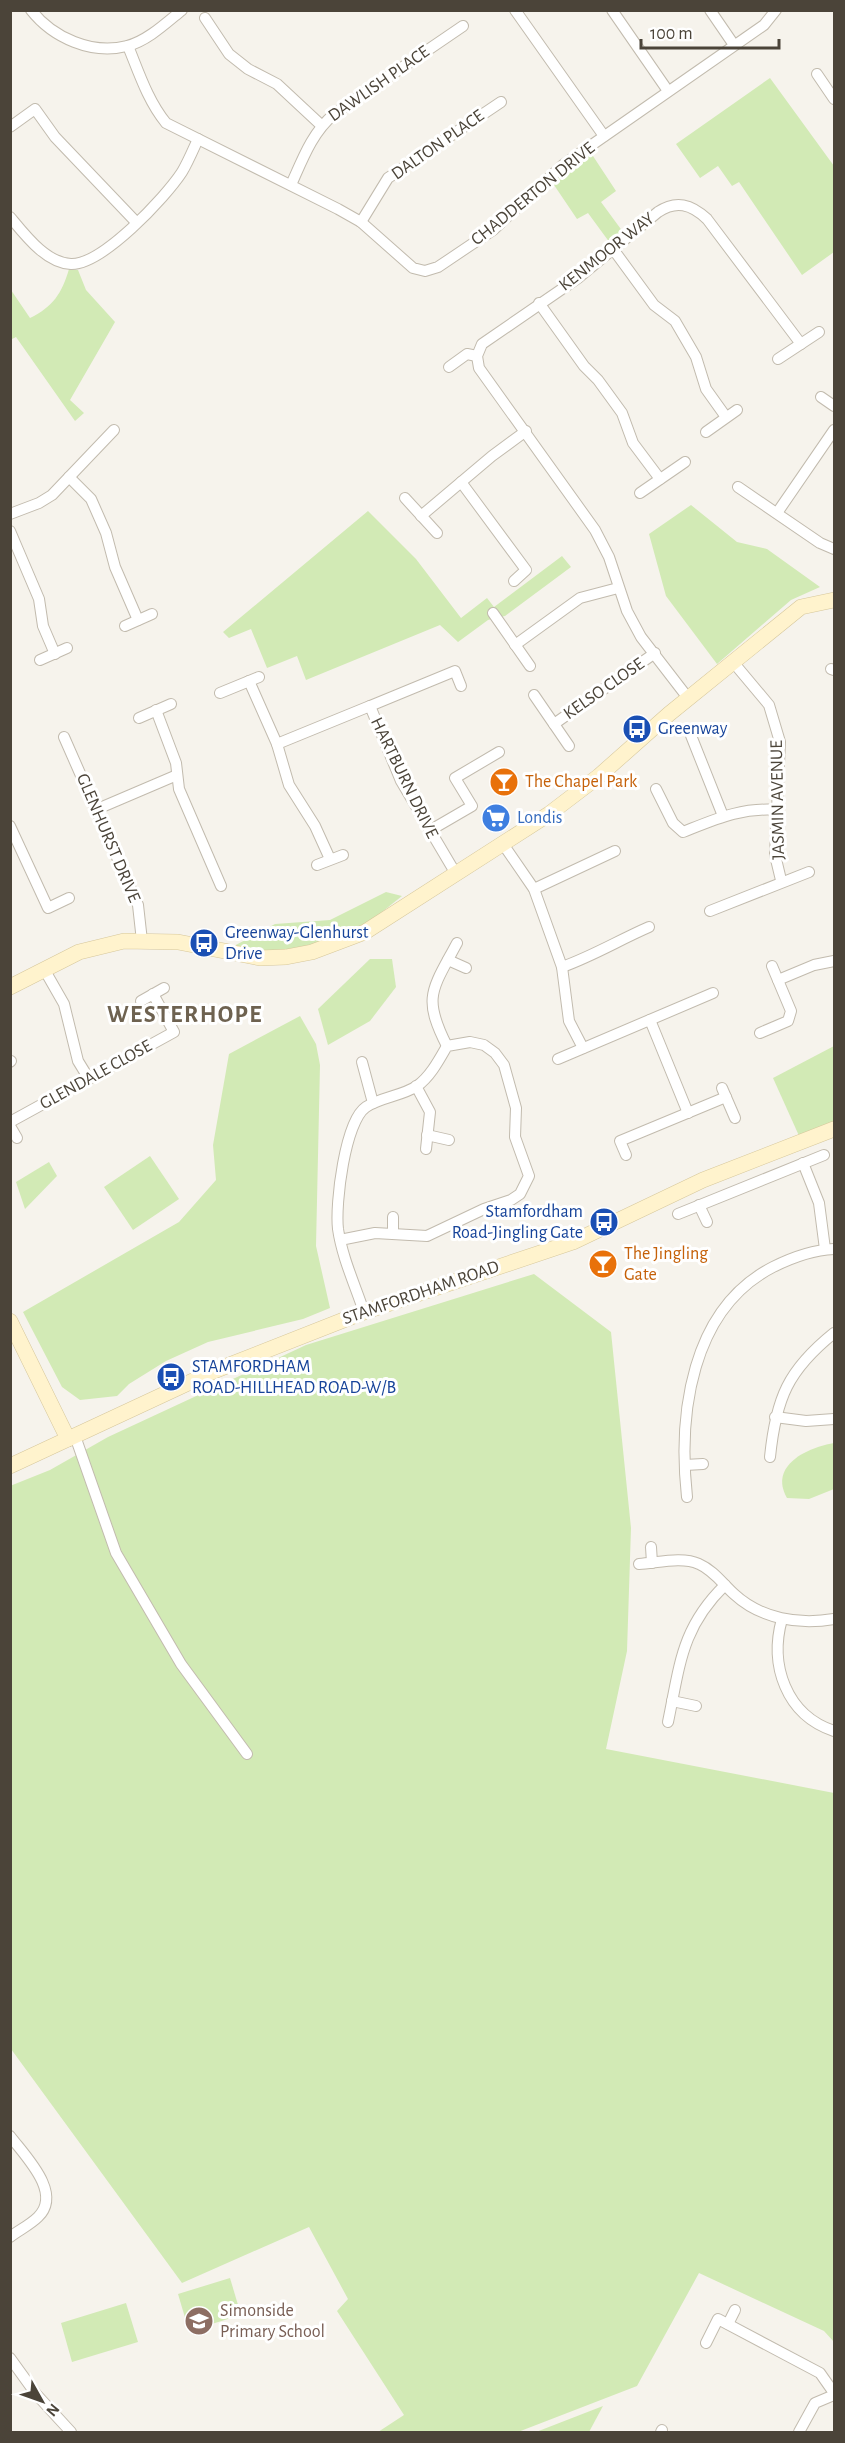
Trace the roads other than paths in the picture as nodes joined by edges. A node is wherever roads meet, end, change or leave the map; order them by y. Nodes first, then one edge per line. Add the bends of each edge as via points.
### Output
1 (31, 10) edge
2 (182, 10) edge
3 (515, 10) edge
4 (612, 10) edge
5 (710, 10) edge
6 (776, 10) edge
7 (205, 18) dead end
8 (463, 26) dead end
9 (734, 45) junction
10 (128, 46) junction
11 (817, 74) dead end
12 (831, 85) edge
13 (668, 91) junction
14 (834, 99) edge
15 (501, 102) dead end
16 (321, 125) junction
17 (10, 126) edge
18 (604, 136) junction
19 (198, 139) junction
20 (291, 185) junction
21 (10, 218) edge
22 (136, 222) junction
23 (361, 222) junction
24 (613, 249) junction
25 (539, 303) junction
26 (819, 332) dead end
27 (801, 344) junction
28 (477, 356) junction
29 (778, 359) dead end
30 (450, 367) dead end
31 (821, 397) dead end
32 (834, 406) edge
33 (737, 410) dead end
34 (726, 417) junction
35 (114, 430) dead end
36 (834, 430) edge
37 (526, 431) junction
38 (706, 432) dead end
39 (685, 462) dead end
40 (69, 477) junction
41 (660, 479) junction
42 (461, 482) junction
43 (738, 487) dead end
44 (640, 494) dead end
45 (405, 498) dead end
46 (777, 513) junction
47 (10, 514) edge
48 (421, 516) junction
49 (10, 531) edge
50 (437, 533) dead end
51 (834, 549) edge
52 (514, 581) dead end
53 (618, 588) junction
54 (834, 600) edge
55 (493, 613) dead end
56 (152, 614) dead end
57 (138, 620) junction
58 (125, 626) dead end
59 (515, 645) junction
60 (67, 648) dead end
61 (654, 653) junction
62 (55, 654) junction
63 (40, 660) dead end
64 (733, 662) junction
65 (530, 666) dead end
66 (460, 686) dead end
67 (220, 693) dead end
68 (534, 695) dead end
69 (688, 698) junction
70 (171, 704) dead end
71 (370, 706) junction
72 (156, 710) junction
73 (139, 718) dead end
74 (554, 724) junction
75 (690, 733) dead end
76 (64, 737) dead end
77 (277, 744) junction
78 (568, 746) dead end
79 (499, 752) dead end
80 (177, 775) junction
81 (656, 789) dead end
82 (95, 810) junction
83 (778, 810) junction
84 (723, 816) junction
85 (10, 826) edge
86 (429, 831) junction
87 (503, 844) junction
88 (615, 851) dead end
89 (343, 855) dead end
90 (330, 859) junction
91 (317, 866) dead end
92 (808, 872) dead end
93 (456, 874) junction
94 (782, 880) junction
95 (221, 886) dead end
96 (534, 890) junction
97 (69, 898) dead end
98 (710, 911) dead end
99 (649, 927) dead end
100 (142, 941) junction
101 (457, 943) dead end
102 (448, 960) junction
103 (834, 961) edge
104 (772, 966) dead end
105 (562, 967) junction
106 (466, 968) dead end
107 (44, 969) junction
108 (778, 980) junction
109 (10, 987) edge
110 (164, 988) dead end
111 (713, 993) dead end
112 (153, 994) junction
113 (141, 1001) dead end
114 (650, 1020) junction
115 (760, 1033) dead end
116 (447, 1047) junction
117 (583, 1048) junction
118 (558, 1059) dead end
119 (362, 1062) dead end
120 (89, 1079) junction
121 (416, 1086) junction
122 (373, 1103) junction
123 (688, 1113) junction
124 (735, 1118) dead end
125 (10, 1124) edge
126 (834, 1128) edge
127 (428, 1135) junction
128 (17, 1138) dead end
129 (449, 1140) dead end
130 (426, 1149) dead end
131 (626, 1155) dead end
132 (824, 1155) dead end
133 (802, 1163) junction
134 (699, 1205) junction
135 (678, 1214) dead end
136 (393, 1217) dead end
137 (707, 1222) dead end
138 (393, 1233) junction
139 (340, 1240) junction
140 (830, 1249) edge
141 (10, 1307) edge
142 (364, 1312) junction
143 (10, 1321) edge
144 (834, 1333) edge
145 (40, 1381) junction
146 (775, 1417) junction
147 (834, 1419) edge
148 (71, 1438) junction
149 (770, 1457) dead end
150 (704, 1464) dead end
151 (685, 1465) junction
152 (10, 1466) edge
153 (687, 1497) dead end
154 (651, 1547) dead end
155 (652, 1563) junction
156 (639, 1564) dead end
157 (725, 1585) junction
158 (834, 1618) edge
159 (782, 1619) junction
160 (672, 1701) junction
161 (696, 1706) dead end
162 (668, 1722) dead end
163 (834, 1731) edge
164 (247, 1754) dead end
165 (10, 2136) edge
166 (10, 2237) edge
167 (735, 2310) dead end
168 (728, 2324) junction
169 (706, 2343) dead end
170 (10, 2358) edge
171 (834, 2394) edge
172 (63, 2430) edge
173 (799, 2433) edge

1 - 10 street via 45,26 68,40 100,49
2 - 10 street
3 - 18 street
4 - 13 street
5 - 9 street
6 - 9 street, CHADDERTON DRIVE via 764,25
7 - 16 street via 229,54 277,84
8 - 16 street, DAWLISH PLACE
9 - 13 street, CHADDERTON DRIVE
10 - 19 street, CHADDERTON DRIVE via 156,111 166,123
11 - 12 street
12 - 14 street
13 - 18 street, CHADDERTON DRIVE
15 - 23 street, DALTON PLACE via 388,178
16 - 20 street, DAWLISH PLACE
17 - 22 street via 35,109 55,137
18 - 23 street, CHADDERTON DRIVE via 541,184 493,230 438,267 425,271 412,268
19 - 20 street, CHADDERTON DRIVE
19 - 22 street via 183,171
20 - 23 street, CHADDERTON DRIVE
21 - 22 street via 44,252 71,264 88,261 107,249
24 - 25 street, KENMOOR WAY via 579,278
24 - 27 street, KENMOOR WAY via 667,206 680,203 698,210
24 - 34 street via 654,305 675,321 696,357 706,389
25 - 28 street, KENMOOR WAY via 482,344
25 - 41 street via 622,413 633,442
26 - 27 street
27 - 29 street
28 - 30 street, KENMOOR WAY via 467,354
28 - 37 street via 479,368
31 - 32 street
33 - 34 street
34 - 38 street
35 - 40 street
36 - 46 street
37 - 42 street
37 - 53 street via 595,530 609,557
39 - 41 street
40 - 47 street via 39,503
40 - 57 street via 91,499
41 - 44 street
42 - 48 street
42 - 52 street via 526,570
43 - 46 street
45 - 48 street
46 - 51 street
48 - 50 street
49 - 62 street via 39,599 43,626
53 - 59 street via 580,598
53 - 61 street via 636,628
54 - 64 street via 801,607
55 - 59 street
56 - 57 street
57 - 58 street
59 - 65 street
60 - 62 street
61 - 69 street
61 - 74 street, KELSO CLOSE
62 - 63 street
64 - 69 street
64 - 83 street, JASMIN AVENUE via 769,705 780,742
66 - 71 street via 455,671
67 - 77 street via 254,679
68 - 74 street, KELSO CLOSE
69 - 87 street via 599,776
70 - 72 street
71 - 77 street, HARTBURN DRIVE
71 - 86 street, HARTBURN DRIVE via 397,772
72 - 73 street
72 - 80 street
74 - 78 street, KELSO CLOSE
75 - 84 street
76 - 82 street, GLENHURST DRIVE
77 - 90 street via 289,785
79 - 86 street via 455,778 472,806
80 - 82 street
80 - 95 street via 179,789
81 - 84 street via 673,823 683,832
82 - 100 street, GLENHURST DRIVE via 138,905
83 - 84 street
83 - 94 street, JASMIN AVENUE via 775,855
85 - 97 street via 48,908
86 - 93 street, HARTBURN DRIVE
87 - 93 street
87 - 96 street
88 - 96 street
89 - 90 street
90 - 91 street
92 - 94 street, JASMIN AVENUE
93 - 100 street via 364,932 295,956 260,958 178,942
94 - 98 street, JASMIN AVENUE
96 - 105 street
99 - 105 street
100 - 107 street via 124,941 79,952
101 - 102 street
102 - 106 street
102 - 116 street via 431,1000 433,1018
103 - 108 street
104 - 108 street
105 - 117 street via 569,1021
107 - 109 street
107 - 120 street via 64,1004 78,1061
108 - 115 street via 791,1011 788,1021
110 - 112 street
111 - 114 street
112 - 113 street
112 - 120 street, GLENDALE CLOSE via 174,1032
114 - 117 street
114 - 123 street
116 - 121 street
116 - 138 street via 470,1042 483,1045 504,1065 516,1108 515,1137 529,1176 520,1194 511,1200 438,1232 427,1236
117 - 118 street
119 - 122 street
120 - 125 street, GLENDALE CLOSE
121 - 122 street
121 - 127 street via 430,1112
122 - 139 street via 358,1116 347,1144 338,1211
123 - 124 street via 724,1093
123 - 131 street via 620,1141
125 - 128 street, GLENDALE CLOSE
126 - 142 street, STAMFORDHAM ROAD via 703,1180 573,1242
127 - 129 street
127 - 130 street
132 - 133 street
133 - 134 street
133 - 140 street via 819,1203
134 - 135 street
134 - 137 street
136 - 138 street
138 - 139 street
139 - 142 street
140 - 151 street via 795,1257 758,1276 714,1322 696,1368 686,1424
141 - 145 street via 31,1349
142 - 148 street, STAMFORDHAM ROAD via 214,1371
143 - 145 street
144 - 146 street via 798,1366 783,1391
145 - 148 street
146 - 147 street
146 - 149 street
148 - 152 street, STAMFORDHAM ROAD
148 - 164 street via 116,1553 181,1664
150 - 151 street
151 - 153 street
154 - 155 street
155 - 156 street
155 - 157 street via 698,1563
157 - 159 street via 750,1606
157 - 160 street via 690,1630
158 - 159 street
159 - 163 street via 777,1650 789,1697 812,1720
160 - 161 street
160 - 162 street
165 - 166 street via 45,2185 46,2202 39,2216
167 - 168 street
168 - 169 street via 718,2319
168 - 171 street via 820,2373
170 - 172 street
171 - 173 street via 815,2403

